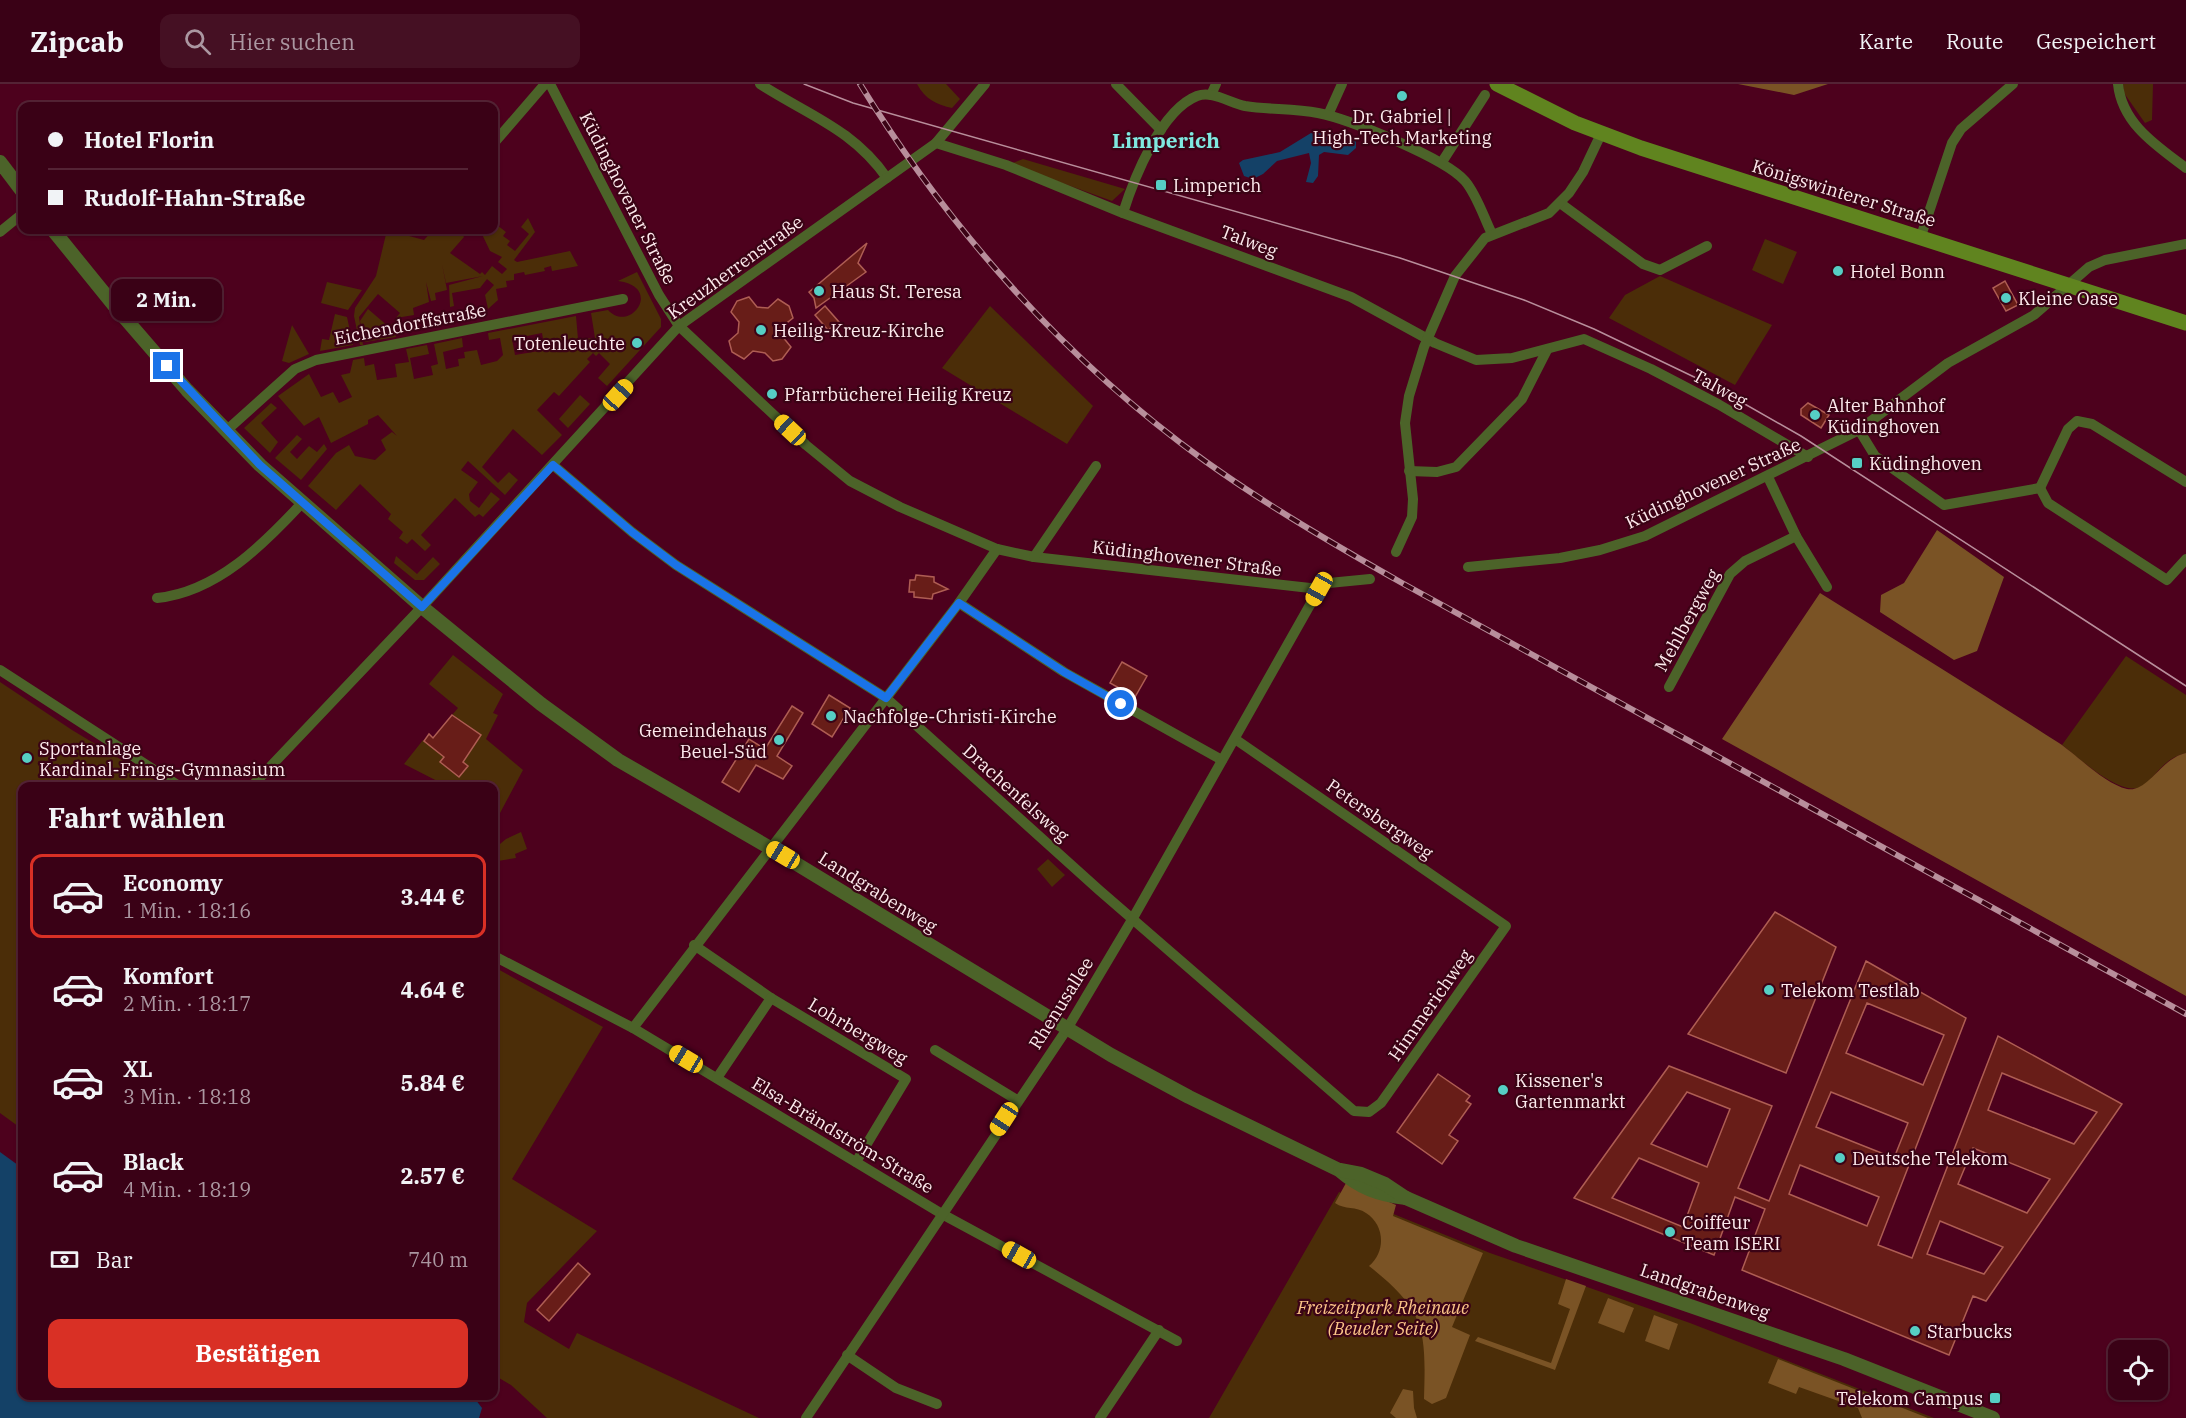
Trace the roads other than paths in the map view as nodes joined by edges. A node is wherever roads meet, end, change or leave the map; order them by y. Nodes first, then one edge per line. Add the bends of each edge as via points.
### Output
1 (545, 84) edge
2 (550, 84) edge
3 (760, 84) edge
4 (985, 84) edge
5 (1116, 84) edge
6 (1216, 84) edge
7 (1342, 84) edge
8 (1497, 84) edge
9 (2013, 84) edge
10 (2118, 84) edge
11 (1211, 95) junction
12 (1485, 95) dead end
13 (1328, 115) junction
14 (1161, 130) junction
15 (1601, 134) junction
16 (498, 138) edge
17 (936, 142) junction
18 (0, 162) edge
19 (1442, 162) junction
20 (2186, 168) edge
21 (887, 178) junction
22 (18, 186) edge
23 (1560, 203) junction
24 (1124, 213) junction
25 (18, 217) edge
26 (0, 232) edge
27 (56, 234) edge
28 (1492, 234) junction
29 (1921, 236) junction
30 (2186, 244) edge
31 (1707, 246) dead end
32 (2067, 286) junction
33 (623, 299) dead end
34 (2186, 323) edge
35 (679, 326) junction
36 (1428, 337) junction
37 (1547, 350) junction
38 (226, 430) junction
39 (1859, 430) junction
40 (1808, 457) junction
41 (553, 465) junction
42 (1096, 466) dead end
43 (1409, 471) junction
44 (1768, 477) junction
45 (2186, 482) edge
46 (2040, 488) junction
47 (303, 502) junction
48 (1796, 536) junction
49 (997, 549) junction
50 (1396, 552) dead end
51 (1034, 557) junction
52 (2186, 559) edge
53 (1468, 567) dead end
54 (1370, 579) dead end
55 (1827, 587) dead end
56 (1319, 589) junction
57 (157, 598) dead end
58 (959, 603) junction
59 (422, 607) junction
60 (0, 670) edge
61 (1669, 687) dead end
62 (886, 698) junction
63 (1235, 740) junction
64 (1222, 760) junction
65 (173, 782) edge
66 (256, 782) edge
67 (772, 849) junction
68 (1133, 918) junction
69 (1506, 926) joint
70 (694, 945) junction
71 (498, 958) edge
72 (771, 998) junction
73 (633, 1028) junction
74 (1067, 1029) junction
75 (935, 1050) dead end
76 (717, 1078) junction
77 (1017, 1100) junction
78 (1381, 1103) joint
79 (856, 1162) junction
80 (942, 1214) junction
81 (1159, 1330) junction
82 (1177, 1341) dead end
83 (847, 1356) junction
84 (937, 1404) dead end
85 (806, 1418) edge
86 (1100, 1418) edge
87 (1993, 1418) edge

1 - 16 street
2 - 35 street, Küdinghovener Straße via 659,295
3 - 21 street via 843,132
4 - 17 street, Kreuzherrenstraße
5 - 14 street
6 - 11 street
7 - 13 street
8 - 15 main road, Königswinterer Straße
9 - 29 street via 1961,129 1952,143
10 - 20 street via 2132,121
11 - 13 street via 1244,106
11 - 14 street via 1199,95 1185,102
12 - 19 street
13 - 19 street
14 - 24 street via 1131,188
15 - 23 street via 1583,172
15 - 29 main road, Königswinterer Straße
17 - 21 street, Kreuzherrenstraße
17 - 24 street, Talweg via 1006,165
18 - 22 street
19 - 28 street via 1467,183
21 - 35 street, Kreuzherrenstraße
23 - 28 street via 1533,222
23 - 31 street via 1643,264 1660,270
24 - 36 street, Talweg via 1351,297
25 - 26 street
27 - 38 street, Landgrabenweg via 187,390
28 - 36 street via 1458,270
29 - 32 main road, Königswinterer Straße
30 - 32 street, Küdinghovener Straße via 2099,261
32 - 34 main road, Königswinterer Straße
32 - 39 street, Küdinghovener Straße via 2034,315 1948,363
33 - 38 street, Eichendorffstraße via 316,360 295,369
35 - 41 street, Kreuzherrenstraße
35 - 49 street, Küdinghovener Straße via 850,481
36 - 37 street, Talweg via 1476,360 1512,358
36 - 43 street via 1405,423
37 - 40 street, Talweg via 1584,339 1718,404
37 - 43 street via 1522,399 1456,466 1448,471
38 - 47 street, Landgrabenweg
39 - 40 street, Küdinghovener Straße
39 - 46 street via 1875,456 1944,505
40 - 44 street, Küdinghovener Straße
41 - 59 street, Kreuzherrenstraße
41 - 62 street, Drachenfelsweg via 676,565
42 - 51 street
43 - 50 street via 1412,517
44 - 48 street
44 - 53 street, Küdinghovener Straße via 1632,541 1560,558
45 - 46 street via 2092,424 2077,422 2068,429
46 - 52 street via 2048,503 2167,580
47 - 57 street via 238,563 178,596
47 - 59 street, Landgrabenweg
48 - 55 street
48 - 61 street, Mehlbergweg via 1745,561 1730,574
49 - 51 street, Küdinghovener Straße
49 - 58 street
51 - 56 street, Küdinghovener Straße
54 - 56 street, Küdinghovener Straße via 1329,583
56 - 63 street, Rhenusallee
58 - 62 street
58 - 64 street via 1064,672
59 - 66 street, Kreuzherrenstraße
59 - 67 street, Landgrabenweg via 592,742
60 - 65 street
62 - 67 street
62 - 68 street, Drachenfelsweg
63 - 64 street, Rhenusallee
63 - 69 street, Petersbergweg
64 - 68 street, Rhenusallee
67 - 70 street
67 - 74 street, Landgrabenweg
68 - 74 street, Rhenusallee
68 - 78 street, Drachenfelsweg via 1354,1111 1369,1112
69 - 78 street, Himmerichweg
70 - 72 street, Lohrbergweg
70 - 73 street
71 - 73 street, Elsa-Brändström-Straße
72 - 76 street
72 - 79 street, Lohrbergweg via 906,1079
73 - 76 street, Elsa-Brändström-Straße
74 - 77 street, Rhenusallee
74 - 87 street, Landgrabenweg via 1189,1097 1339,1170 1385,1184 1406,1198 1516,1246 1750,1324
75 - 77 street, Lohrbergweg
76 - 79 street, Elsa-Brändström-Straße
77 - 80 street, Rhenusallee
79 - 80 street, Elsa-Brändström-Straße
80 - 81 street, Elsa-Brändström-Straße
80 - 83 street, Rhenusallee
81 - 82 street, Elsa-Brändström-Straße
81 - 86 street
83 - 84 street via 896,1388
83 - 85 street, Rhenusallee

